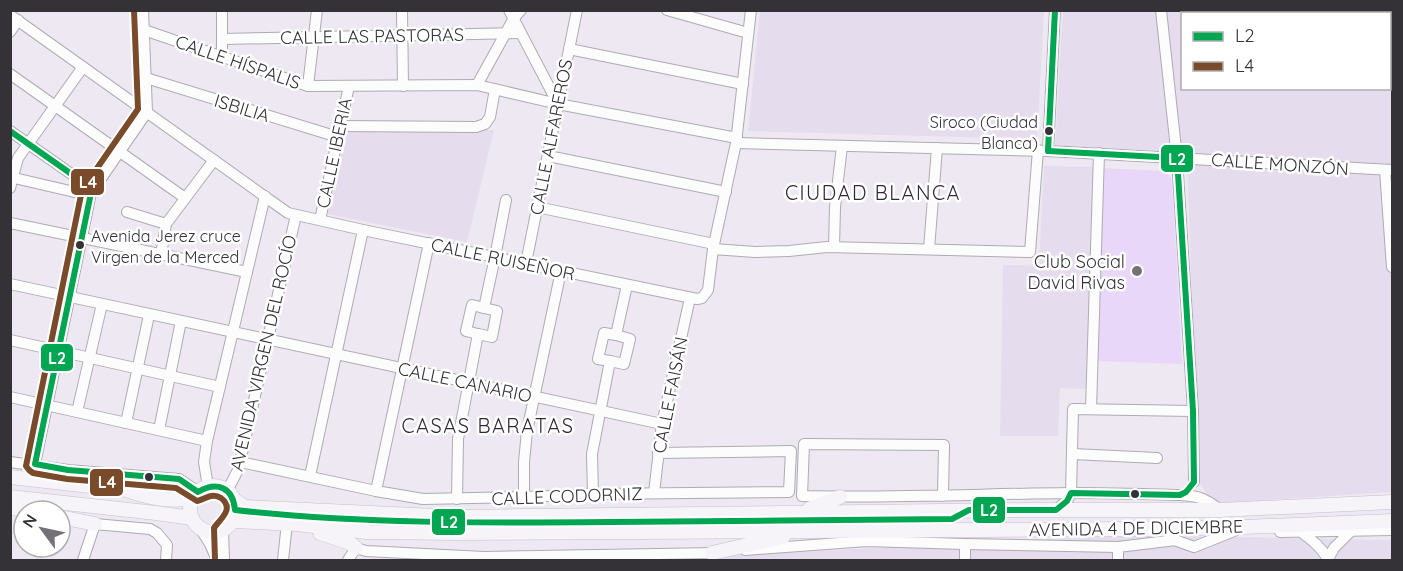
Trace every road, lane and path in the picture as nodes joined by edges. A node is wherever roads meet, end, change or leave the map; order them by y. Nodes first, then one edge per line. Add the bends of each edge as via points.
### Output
1 (143, 10) edge
2 (222, 10) edge
3 (317, 10) edge
4 (402, 10) edge
5 (577, 10) edge
6 (667, 10) edge
7 (751, 10) edge
8 (1055, 10) edge
9 (1161, 10) edge
10 (515, 13) edge
11 (689, 14) edge
12 (14, 17) edge
13 (144, 30) junction
14 (10, 32) edge
15 (506, 33) junction
16 (521, 33) junction
17 (748, 33) junction
18 (402, 35) junction
19 (314, 37) junction
20 (223, 39) junction
21 (569, 49) junction
22 (222, 57) junction
23 (83, 67) junction
24 (10, 74) edge
25 (146, 78) junction
26 (743, 84) junction
27 (477, 85) junction
28 (308, 86) junction
29 (349, 86) junction
30 (403, 86) junction
31 (495, 89) junction
32 (558, 104) junction
33 (55, 106) junction
34 (147, 112) junction
35 (10, 131) edge
36 (339, 132) junction
37 (737, 140) junction
38 (29, 144) junction
39 (842, 146) junction
40 (937, 148) junction
41 (1043, 150) junction
42 (119, 152) junction
43 (1099, 153) junction
44 (548, 156) junction
45 (1177, 158) junction
46 (213, 160) junction
47 (1389, 170) edge
48 (11, 181) edge
49 (726, 192) junction
50 (91, 193) junction
51 (265, 196) junction
52 (185, 198) junction
53 (506, 200) dead end
54 (537, 207) junction
55 (127, 212) dead end
56 (296, 214) junction
57 (320, 220) junction
58 (10, 223) edge
59 (166, 224) junction
60 (363, 230) junction
61 (82, 238) junction
62 (429, 243) junction
63 (714, 247) junction
64 (834, 247) junction
65 (929, 249) junction
66 (161, 255) junction
67 (495, 257) junction
68 (526, 264) junction
69 (1392, 267) edge
70 (561, 271) junction
71 (247, 272) junction
72 (10, 284) edge
73 (627, 285) junction
74 (69, 297) junction
75 (690, 298) junction
76 (102, 304) junction
77 (484, 308) junction
78 (149, 315) junction
79 (181, 321) junction
80 (232, 332) junction
81 (478, 334) junction
82 (616, 335) junction
83 (268, 339) junction
84 (10, 340) edge
85 (58, 351) junction
86 (335, 354) junction
87 (90, 358) junction
88 (610, 362) junction
89 (138, 368) junction
90 (402, 368) junction
91 (169, 375) junction
92 (468, 382) junction
93 (220, 387) junction
94 (534, 396) junction
95 (10, 397) edge
96 (47, 405) junction
97 (1091, 409) junction
98 (601, 411) junction
99 (1193, 411) junction
100 (77, 412) junction
101 (126, 423) junction
102 (662, 424) junction
103 (159, 430) junction
104 (207, 441) junction
105 (658, 453) junction
106 (1072, 454) junction
107 (1157, 458) dead end
108 (10, 462) edge
109 (240, 462) junction
110 (35, 464) junction
111 (310, 476) junction
112 (10, 477) edge
113 (1194, 482) junction
114 (376, 491) junction
115 (200, 493) junction
116 (1071, 493) junction
117 (593, 494) junction
118 (654, 494) junction
119 (231, 495) junction
120 (1180, 495) junction
121 (943, 496) junction
122 (10, 497) edge
123 (524, 497) junction
124 (840, 497) junction
125 (457, 499) junction
126 (1208, 500) junction
127 (1392, 502) edge
128 (1056, 510) junction
129 (1220, 510) junction
130 (801, 512) junction
131 (72, 519) edge
132 (1392, 521) edge
133 (196, 523) junction
134 (95, 524) junction
135 (228, 525) junction
136 (1244, 527) junction
137 (267, 528) dead end
138 (1144, 529) junction
139 (289, 530) junction
140 (1352, 530) junction
141 (1392, 530) edge
142 (811, 531) junction
143 (1300, 532) junction
144 (1229, 533) junction
145 (1176, 540) junction
146 (965, 544) junction
147 (1118, 547) junction
148 (356, 548) junction
149 (712, 557) edge
150 (1328, 560) edge
151 (83, 561) edge
152 (166, 561) edge
153 (217, 561) edge
154 (224, 561) edge
155 (283, 561) edge
156 (348, 561) edge
157 (965, 561) edge
158 (1118, 561) edge

1 - 13 street
2 - 20 street
3 - 19 street
4 - 18 street
5 - 21 street, CALLE ALFAREROS
6 - 11 street
7 - 17 street
8 - 41 street
9 - 45 street
10 - 15 street
10 - 16 street
11 - 17 street
12 - 14 street
12 - 23 street, CALLE RUISEÑOR
13 - 22 street, CALLE HÍSPALIS
13 - 25 street
15 - 16 street, CALLE LAS PASTORAS
15 - 18 street, CALLE LAS PASTORAS
15 - 27 street
16 - 32 street
17 - 26 street
18 - 19 street, CALLE LAS PASTORAS
18 - 30 street
19 - 20 street, CALLE LAS PASTORAS
19 - 28 street
20 - 22 street
21 - 26 street
21 - 32 street, CALLE ALFAREROS
22 - 28 street, CALLE HÍSPALIS
23 - 33 street
23 - 34 street, CALLE RUISEÑOR
24 - 33 street
25 - 34 street
25 - 36 street, ISBILIA
26 - 37 street
27 - 30 street, CALLE HÍSPALIS
27 - 31 street, CALLE HÍSPALIS
28 - 29 street, CALLE HÍSPALIS
29 - 30 street, CALLE HÍSPALIS
29 - 36 street, CALLE IBERIA
31 - 32 street, CALLE HÍSPALIS
31 - 36 street, ISBILIA via 490,117 476,127
32 - 37 street, CALLE MONZÓN
32 - 44 street, CALLE ALFAREROS
33 - 38 street
33 - 42 street
34 - 42 street
34 - 46 street, CALLE RUISEÑOR
35 - 38 street
36 - 57 street, CALLE IBERIA
37 - 39 street, CALLE MONZÓN
37 - 49 street
38 - 48 street via 18,158
38 - 50 street via 87,185
39 - 40 street, CALLE MONZÓN
39 - 64 street
40 - 41 street, CALLE MONZÓN
40 - 65 street
41 - 43 street, CALLE MONZÓN
41 - 65 street via 1030,252
42 - 50 street
42 - 52 street
43 - 45 street, CALLE MONZÓN
43 - 97 street
44 - 49 street
44 - 54 street, CALLE ALFAREROS
45 - 47 street, CALLE MONZÓN
45 - 99 street
46 - 51 street, CALLE RUISEÑOR
46 - 52 street
47 - 69 street
48 - 50 street
49 - 63 street
50 - 61 street
51 - 56 street, CALLE RUISEÑOR via 288,213
51 - 71 street
52 - 59 street
53 - 67 street
54 - 63 street
54 - 68 street, CALLE ALFAREROS
55 - 59 street
56 - 57 street, CALLE RUISEÑOR
56 - 83 street, AVENIDA VIRGEN DEL ROCÍO
57 - 60 street, CALLE RUISEÑOR
58 - 61 street
59 - 66 street
60 - 62 street, CALLE RUISEÑOR
60 - 86 street
61 - 66 street
61 - 74 street
62 - 67 street, CALLE RUISEÑOR
62 - 90 street
63 - 64 street via 755,252
63 - 75 street via 708,290 702,298
64 - 65 street
66 - 71 street
67 - 68 street, CALLE RUISEÑOR
67 - 77 street
68 - 70 street, CALLE RUISEÑOR
70 - 73 street, CALLE RUISEÑOR
70 - 94 street
71 - 80 street
72 - 74 street, CALLE CANARIO
73 - 75 street, CALLE RUISEÑOR
73 - 82 street
74 - 76 street, CALLE CANARIO
74 - 85 street
75 - 102 street, CALLE FAISÁN
76 - 78 street, CALLE CANARIO
76 - 87 street
77 - 81 street via 472,305 466,331
77 - 81 street via 497,311 492,337
78 - 79 street, CALLE CANARIO
78 - 89 street
79 - 80 street, CALLE CANARIO
79 - 91 street
80 - 83 street, CALLE CANARIO
80 - 93 street
81 - 92 street
82 - 88 street via 603,333 598,359
82 - 88 street via 630,339 624,364
83 - 86 street, CALLE CANARIO
83 - 109 street, AVENIDA VIRGEN DEL ROCÍO
84 - 85 street
85 - 87 street
85 - 96 street
86 - 90 street, CALLE CANARIO
86 - 111 street
87 - 89 street
87 - 100 street
88 - 98 street
89 - 91 street
89 - 101 street
90 - 92 street, CALLE CANARIO
90 - 114 street
91 - 93 street
91 - 103 street
92 - 94 street, CALLE CANARIO
92 - 125 street via 458,439
93 - 104 street
94 - 98 street, CALLE CANARIO
94 - 123 street via 526,441
95 - 96 street
96 - 100 street
96 - 110 street
97 - 99 street
97 - 106 street via 1073,409
98 - 102 street, CALLE CANARIO
98 - 117 street via 592,454
99 - 113 street
100 - 101 street
101 - 103 street
102 - 105 street, CALLE FAISÁN
103 - 104 street
104 - 115 street
105 - 118 street, CALLE FAISÁN
105 - 118 street, CALLE CODORNIZ via 791,451 789,492
106 - 107 street
106 - 116 street
108 - 110 street
109 - 111 street, CALLE CODORNIZ
109 - 119 street, AVENIDA VIRGEN DEL ROCÍO
110 - 115 street via 179,479
111 - 114 street, CALLE CODORNIZ
112 - 115 main road via 126,490 164,499 181,500
113 - 120 street
113 - 126 street
114 - 125 street, CALLE CODORNIZ via 423,499
115 - 119 main road via 215,486
115 - 133 main road via 190,510
116 - 120 street
116 - 121 street
116 - 128 street
117 - 118 street, CALLE CODORNIZ
117 - 123 street, CALLE CODORNIZ
119 - 130 main road, AVENIDA 4 DE DICIEMBRE via 245,507 458,517
119 - 135 main road via 235,507
120 - 126 street
121 - 124 street
121 - 124 street via 944,445 804,444 802,496
122 - 133 main road via 156,513
123 - 125 street, CALLE CODORNIZ
124 - 130 main road
126 - 129 street
127 - 129 main road, AVENIDA 4 DE DICIEMBRE
128 - 129 main road, AVENIDA 4 DE DICIEMBRE
128 - 130 main road, AVENIDA 4 DE DICIEMBRE
131 - 134 main road
132 - 136 main road, AVENIDA 4 DE DICIEMBRE
133 - 135 main road via 211,532
133 - 153 street
134 - 151 street
134 - 152 street via 157,532 167,545
135 - 139 main road, AVENIDA 4 DE DICIEMBRE
135 - 154 street
136 - 138 main road, AVENIDA 4 DE DICIEMBRE
136 - 144 street
137 - 139 street
138 - 142 main road, AVENIDA 4 DE DICIEMBRE
138 - 145 street
139 - 142 main road, AVENIDA 4 DE DICIEMBRE
139 - 148 main road via 320,533
139 - 155 street
140 - 141 street
140 - 143 street
140 - 150 street
142 - 149 main road
143 - 144 street
143 - 150 street via 1314,541
144 - 145 street via 1194,546
145 - 147 street
146 - 147 street
146 - 149 street via 867,541
146 - 157 street
147 - 158 street
148 - 149 street via 484,557
148 - 156 street

